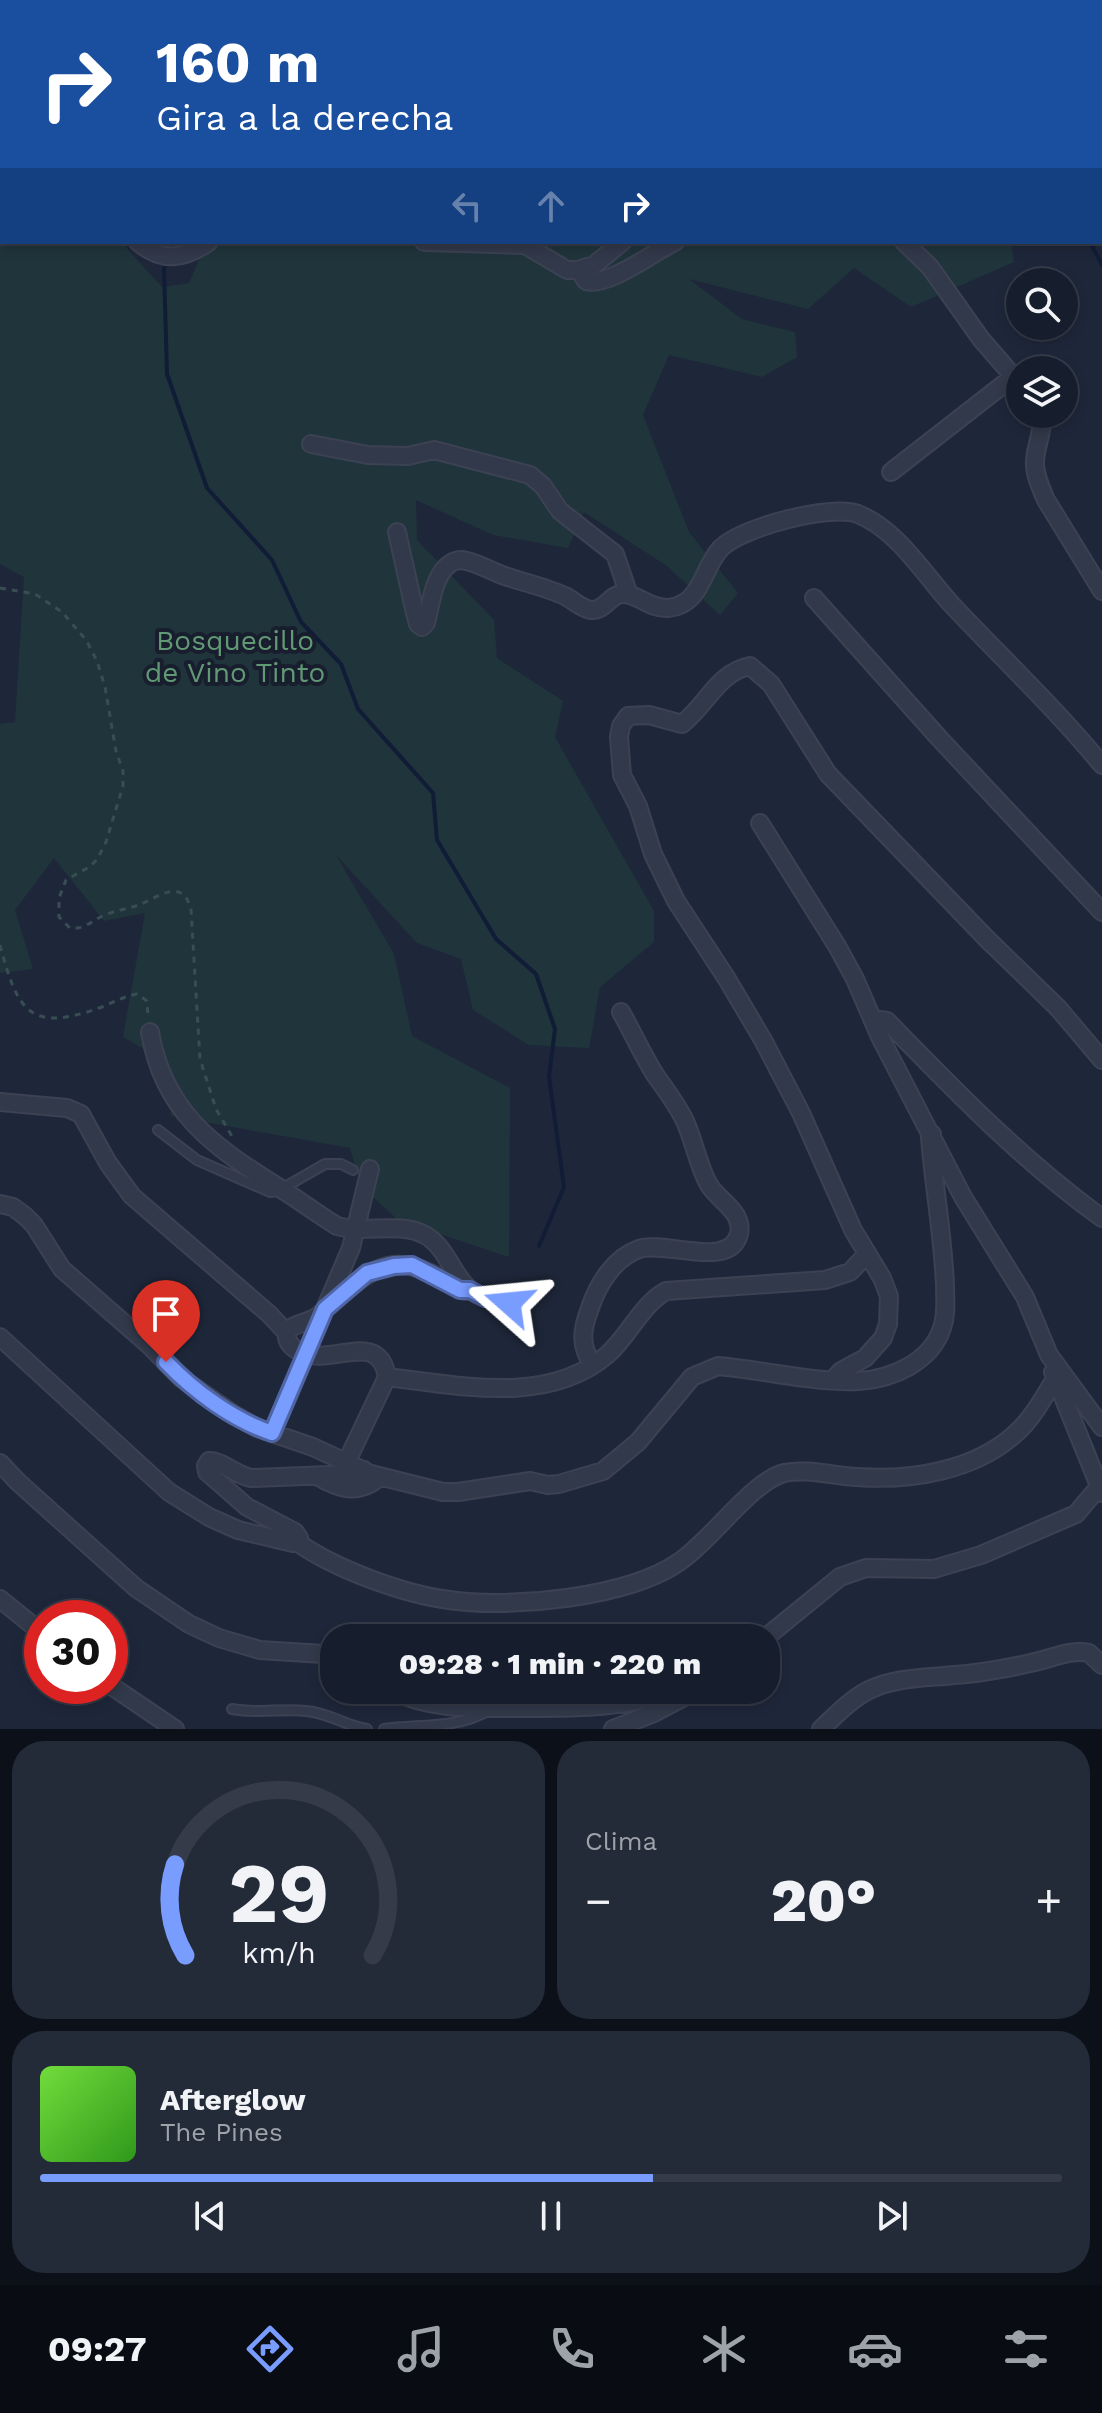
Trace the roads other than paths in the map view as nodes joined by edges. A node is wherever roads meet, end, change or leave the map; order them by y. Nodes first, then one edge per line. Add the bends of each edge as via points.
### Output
1 (141, 244) edge
2 (206, 244) edge
3 (491, 244) edge
4 (620, 244) edge
5 (671, 244) edge
6 (906, 244) edge
7 (579, 270) junction
8 (1006, 368) edge
9 (1006, 387) edge
10 (1042, 428) edge
11 (311, 444) dead end
12 (891, 472) dead end
13 (397, 532) dead end
14 (1102, 591) edge
15 (629, 595) junction
16 (814, 598) dead end
17 (1102, 765) edge
18 (760, 823) dead end
19 (1102, 912) edge
20 (621, 1012) dead end
21 (872, 1019) junction
22 (150, 1032) road end
23 (1102, 1060) edge
24 (0, 1102) edge
25 (158, 1130) dead end
26 (932, 1134) junction
27 (362, 1169) joint
28 (281, 1189) junction
29 (0, 1204) edge
30 (1102, 1218) edge
31 (356, 1229) junction
32 (867, 1254) junction
33 (470, 1290) junction
34 (509, 1303) dead end
35 (325, 1309) junction
36 (286, 1332) junction
37 (0, 1337) edge
38 (306, 1355) junction
39 (1049, 1355) junction
40 (593, 1365) junction
41 (387, 1377) junction
42 (1055, 1379) junction
43 (833, 1380) junction
44 (1102, 1427) edge
45 (272, 1433) junction
46 (347, 1461) junction
47 (0, 1463) edge
48 (364, 1470) junction
49 (316, 1475) junction
50 (380, 1477) junction
51 (1100, 1491) edge
52 (297, 1542) junction
53 (0, 1599) edge
54 (24, 1618) edge
55 (780, 1626) edge
56 (320, 1654) edge
57 (1102, 1665) edge
58 (128, 1697) edge
59 (432, 1704) edge
60 (618, 1704) edge
61 (672, 1704) edge
62 (488, 1708) junction
63 (232, 1709) dead end
64 (175, 1729) edge
65 (367, 1729) edge
66 (384, 1729) edge
67 (613, 1729) edge
68 (821, 1729) edge

1 - 2 street via 174,257
3 - 7 street via 525,245 567,270
4 - 7 street via 601,261
5 - 7 street via 592,283
6 - 8 street via 930,267
9 - 12 street
10 - 14 street via 1035,459 1039,484
11 - 15 street via 368,455 408,456 434,450 530,475 560,511 615,554
13 - 15 street via 420,626 426,623 438,579 454,561 484,567 591,610 616,595
15 - 17 street via 653,607 682,604 732,540 810,513 855,513 877,524 905,551
16 - 19 street
18 - 21 street via 837,946
20 - 40 street via 685,1120 706,1179 737,1217 740,1230 735,1242 721,1252 653,1246 624,1257 601,1282 583,1327 583,1345
21 - 26 street
21 - 30 street via 887,1021 983,1117
22 - 28 street via 161,1074 178,1106 228,1156
23 - 32 street via 1058,1008 828,774 771,684 750,666 726,676 682,724 649,715 628,716 619,737 622,775 653,854 676,901 763,1040
24 - 36 street via 81,1114 132,1196
25 - 28 lane via 213,1168 270,1192
26 - 39 street via 1025,1297
26 - 43 street via 944,1268 942,1327 925,1353 898,1373 880,1379
27 - 28 lane via 325,1164
27 - 31 street
28 - 31 street via 337,1226
29 - 45 street via 25,1216 62,1269 181,1378
31 - 33 street via 425,1235
31 - 35 street
32 - 40 street via 837,1278 666,1291
32 - 43 street via 889,1296 888,1324 875,1350
33 - 34 street
33 - 35 street via 412,1265 394,1266 367,1273
35 - 36 street
35 - 38 street
36 - 38 street via 292,1348
37 - 52 street via 169,1492 238,1530
38 - 41 street via 375,1353 385,1363
38 - 45 street
39 - 42 street
39 - 44 street
40 - 41 street via 549,1384 489,1388
41 - 46 street
42 - 51 street
42 - 52 street via 1024,1425 979,1457 901,1477 783,1473 761,1486 678,1563 587,1596 447,1600 359,1574
43 - 50 street via 710,1367 692,1377 628,1453 579,1480 443,1492
45 - 46 street
46 - 48 street
47 - 56 street via 136,1588 189,1624 260,1650
48 - 49 street
48 - 50 street
49 - 50 street via 349,1490 368,1487
49 - 52 street via 251,1478 212,1460 206,1466 247,1507 295,1532
51 - 55 street via 1076,1514 981,1555 934,1569 866,1568 840,1577
53 - 54 street
57 - 68 street via 1089,1653 1071,1652 974,1673 922,1676 870,1689
58 - 64 street
59 - 62 street
60 - 62 street
61 - 67 street
62 - 66 lane via 437,1728
63 - 65 lane via 316,1712

